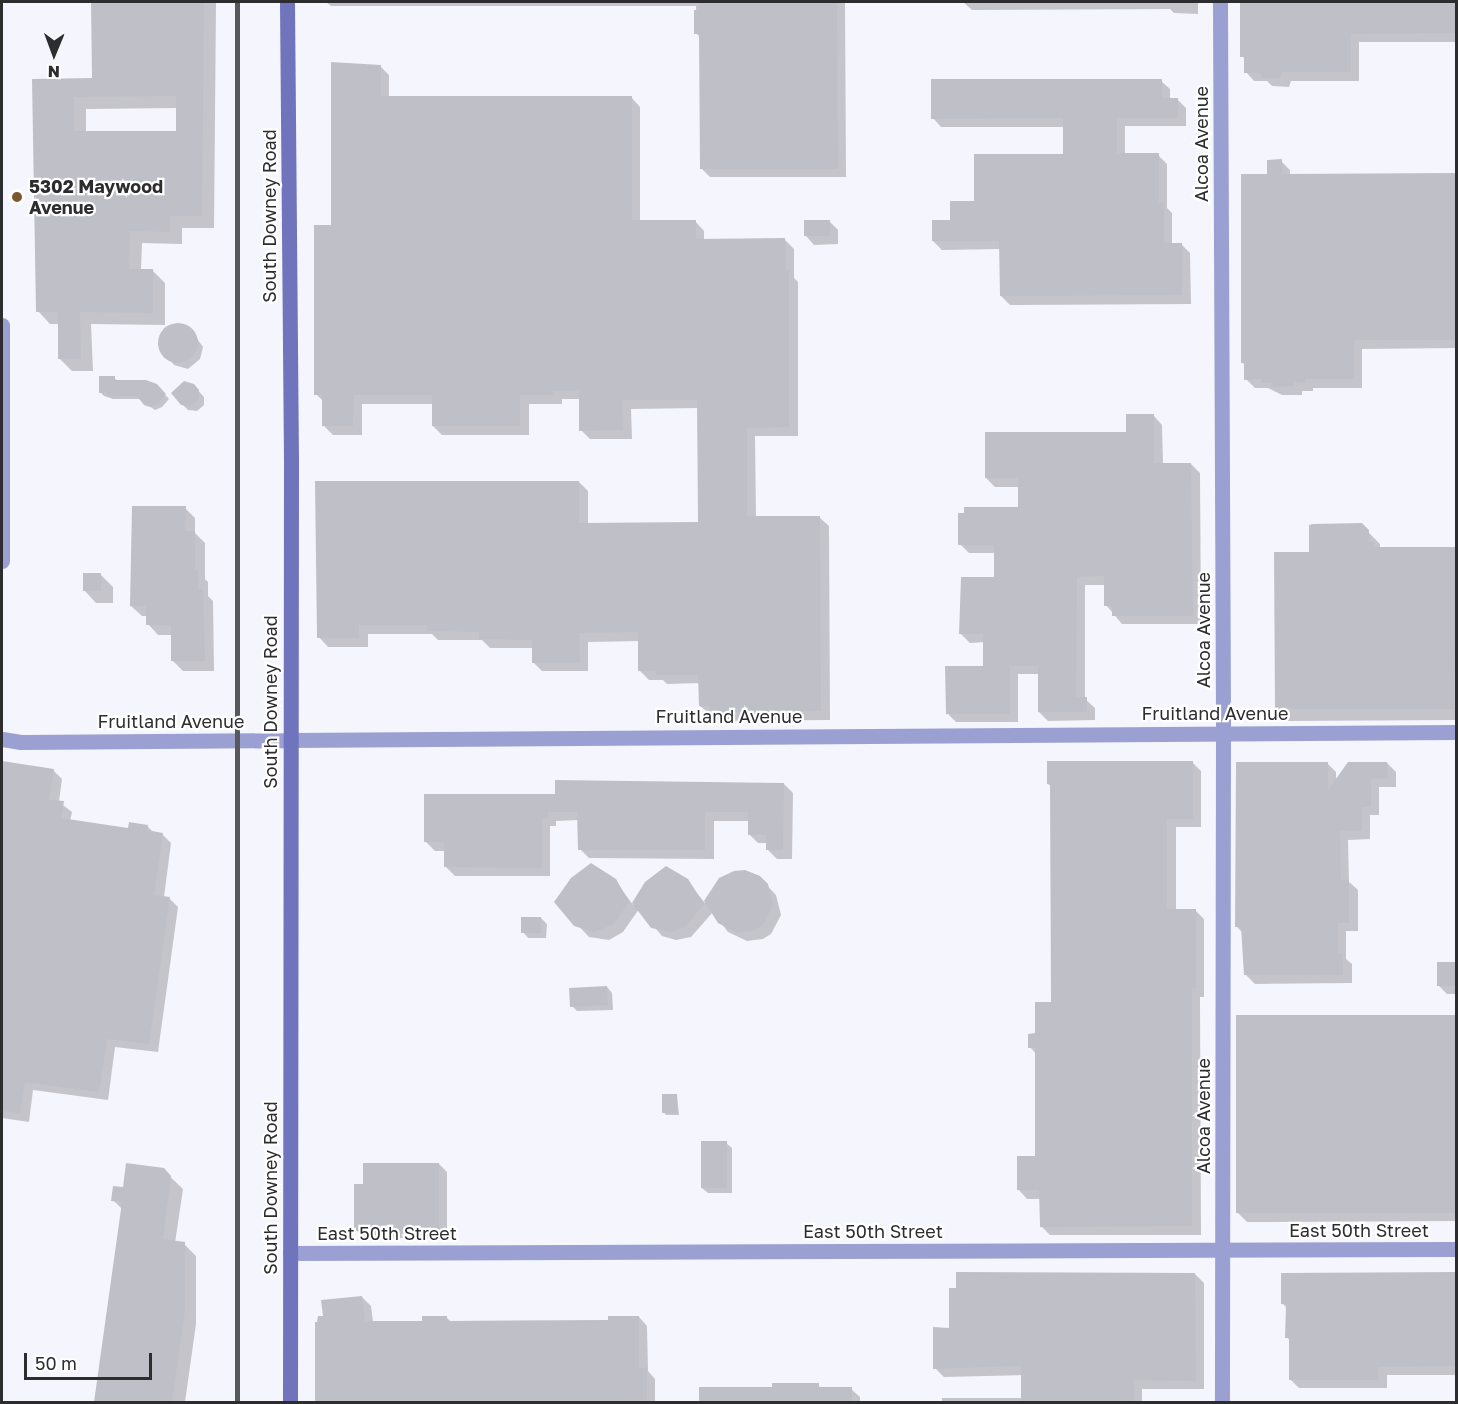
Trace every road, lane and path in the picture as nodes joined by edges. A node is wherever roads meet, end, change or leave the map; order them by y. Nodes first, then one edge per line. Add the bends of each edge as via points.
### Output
1 (287, 2) edge
2 (1220, 2) edge
3 (2, 325) edge
4 (2, 468) edge
5 (2, 561) edge
6 (1224, 732) junction
7 (1456, 732) edge
8 (2, 739) edge
9 (290, 740) junction
10 (1222, 1249) junction
11 (1456, 1249) edge
12 (290, 1253) junction
13 (290, 1402) edge
14 (1222, 1402) edge

1 - 9 main road, South Downey Road
2 - 6 street, Alcoa Avenue
3 - 4 street
4 - 5 street
6 - 7 street, Fruitland Avenue
6 - 9 street, Fruitland Avenue
6 - 10 street, Alcoa Avenue
8 - 9 street, Fruitland Avenue
9 - 12 main road, South Downey Road
10 - 11 street, East 50th Street
10 - 12 street, East 50th Street
10 - 14 street, Alcoa Avenue
12 - 13 main road, South Downey Road

